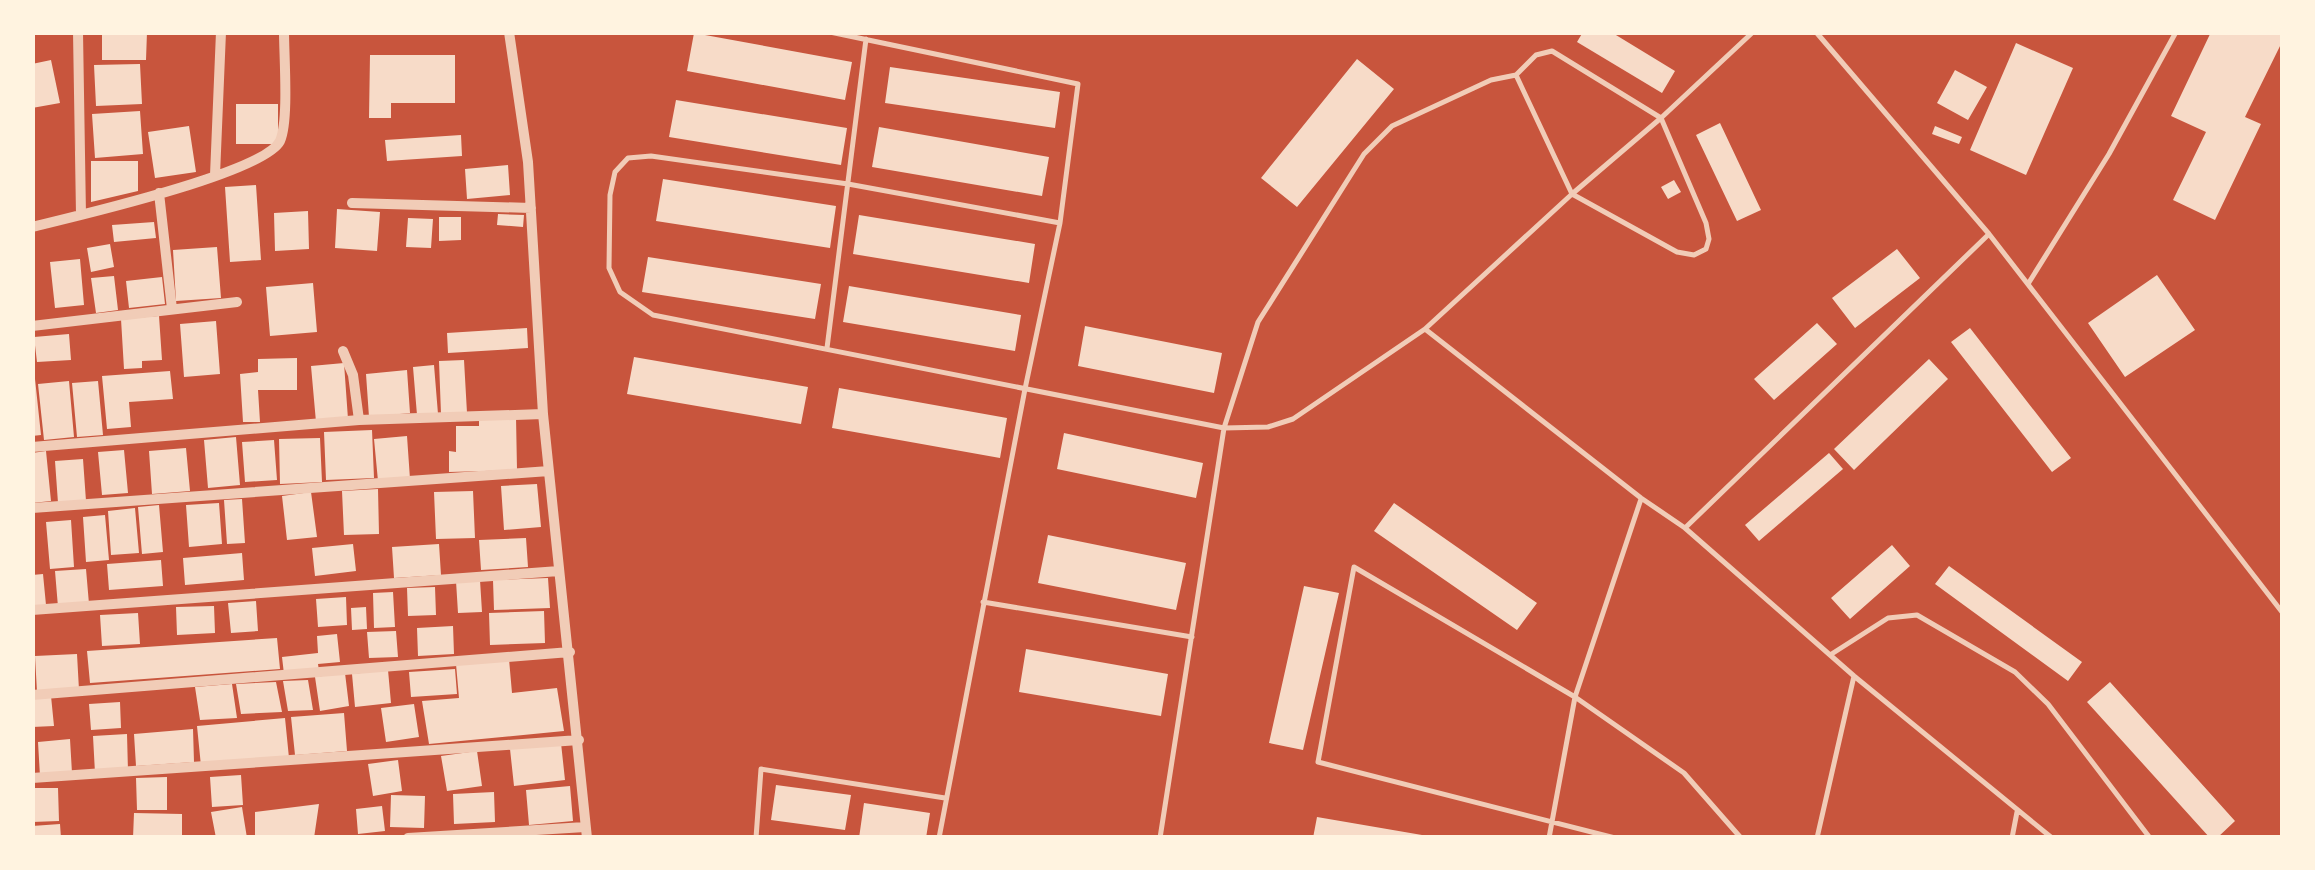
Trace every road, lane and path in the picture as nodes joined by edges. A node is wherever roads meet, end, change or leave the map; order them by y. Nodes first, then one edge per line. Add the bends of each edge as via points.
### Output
1 (78, 32) edge
2 (220, 32) edge
3 (284, 32) edge
4 (509, 32) edge
5 (830, 32) edge
6 (1753, 32) edge
7 (1816, 32) edge
8 (2176, 32) edge
9 (866, 39) junction
10 (1516, 75) junction
11 (1660, 118) junction
12 (215, 175) junction
13 (848, 184) junction
14 (159, 193) junction
15 (1572, 194) junction
16 (352, 203) dead end
17 (531, 208) junction
18 (82, 215) junction
19 (1060, 223) junction
20 (32, 227) edge
21 (1989, 234) junction
22 (2028, 284) junction
23 (238, 302) dead end
24 (172, 309) junction
25 (32, 326) edge
26 (1426, 329) junction
27 (826, 350) junction
28 (342, 351) dead end
29 (1025, 389) junction
30 (543, 414) junction
31 (359, 420) junction
32 (1224, 428) junction
33 (32, 447) edge
34 (549, 470) junction
35 (1641, 498) junction
36 (32, 508) edge
37 (1685, 528) junction
38 (559, 571) junction
39 (983, 602) junction
40 (32, 610) edge
41 (2282, 612) edge
42 (1192, 637) junction
43 (570, 652) junction
44 (1830, 654) junction
45 (1854, 676) junction
46 (32, 694) edge
47 (1574, 696) junction
48 (579, 740) junction
49 (32, 778) edge
50 (945, 798) junction
51 (2017, 812) junction
52 (1552, 822) junction
53 (586, 832) edge
54 (408, 838) edge
55 (756, 838) edge
56 (939, 838) edge
57 (1160, 838) edge
58 (1549, 838) edge
59 (1615, 838) edge
60 (1740, 838) edge
61 (1817, 838) edge
62 (2012, 838) edge
63 (2052, 838) edge
64 (2150, 838) edge

1 - 18 street
2 - 12 street
3 - 12 street via 279,144
4 - 17 street
5 - 9 lane
6 - 11 lane
7 - 21 lane
8 - 22 lane
9 - 13 lane
9 - 19 lane via 1078,84
10 - 11 lane via 1536,55 1552,51
10 - 15 lane
10 - 32 lane via 1392,126 1364,154 1258,322
11 - 15 lane
11 - 15 lane via 1706,223 1706,249 1678,252
12 - 14 street
13 - 19 lane
13 - 27 lane
13 - 27 lane via 651,156 628,158 614,172 610,194 610,268 620,292 653,315
14 - 18 street
14 - 24 street
15 - 26 lane
16 - 17 street
17 - 30 street
18 - 20 street
19 - 29 lane
21 - 22 lane
21 - 37 lane
22 - 41 lane
23 - 24 street
24 - 25 street
26 - 32 lane via 1293,419
26 - 35 lane
27 - 29 lane
28 - 31 street
29 - 32 lane
29 - 39 lane
30 - 31 street
30 - 34 street
31 - 33 street
32 - 42 lane
34 - 36 street
34 - 38 street
35 - 37 lane
35 - 47 lane
37 - 44 lane
38 - 40 street
38 - 43 street
39 - 42 lane
39 - 50 lane
42 - 57 lane
43 - 46 street
43 - 48 street
44 - 45 lane
44 - 64 lane via 1888,618 1917,615 2015,672 2048,704
45 - 51 lane
45 - 61 lane
47 - 52 lane
47 - 52 lane via 1354,568 1318,762
47 - 60 lane via 1684,773
48 - 49 street
48 - 53 street
50 - 55 lane via 761,769
50 - 56 lane
51 - 62 lane
51 - 63 lane
52 - 58 lane
52 - 59 lane
53 - 54 street

